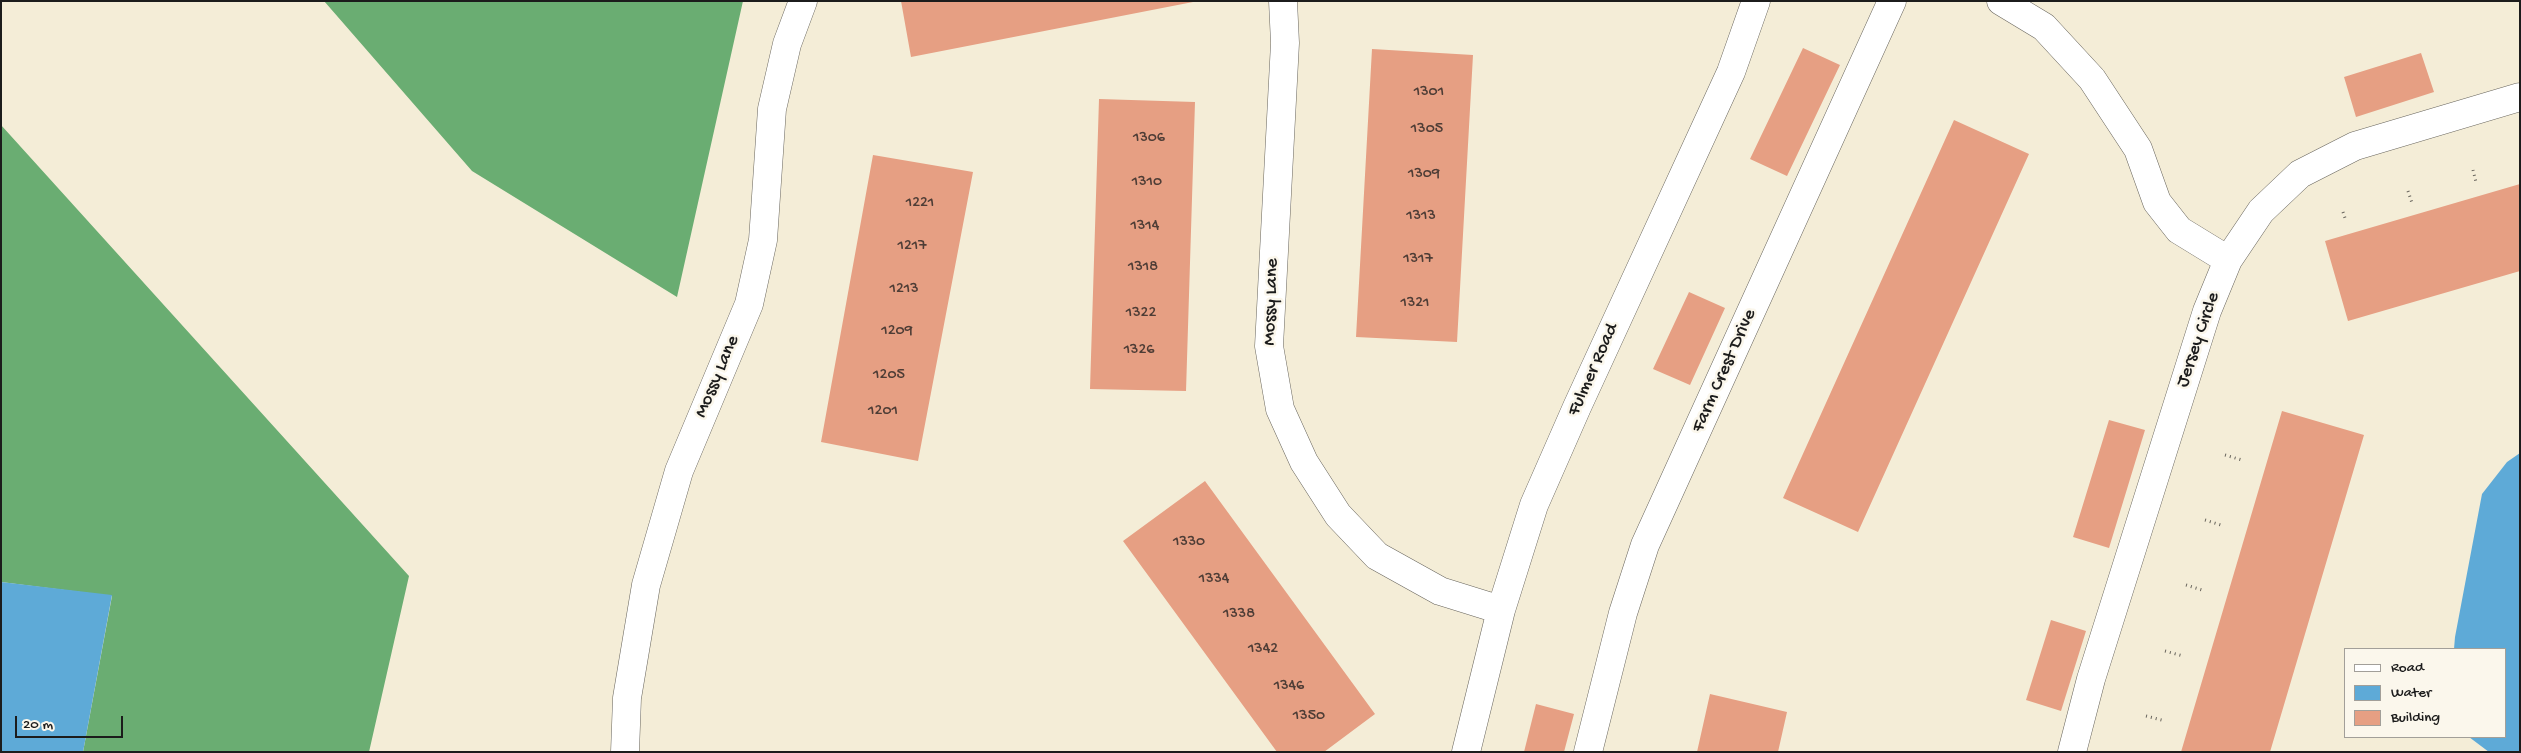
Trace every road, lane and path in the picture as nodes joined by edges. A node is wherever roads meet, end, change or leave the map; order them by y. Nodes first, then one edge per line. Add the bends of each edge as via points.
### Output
1 (803, 1) edge
2 (1283, 1) edge
3 (1756, 1) edge
4 (1892, 1) edge
5 (2001, 1) edge
6 (2520, 97) edge
7 (2473, 170) dead end
8 (2476, 182) dead end
9 (2408, 191) dead end
10 (2412, 203) dead end
11 (2343, 212) dead end
12 (2346, 221) dead end
13 (2228, 260) junction
14 (2226, 454) dead end
15 (2242, 460) dead end
16 (2205, 520) dead end
17 (2224, 526) dead end
18 (2186, 585) dead end
19 (2202, 590) dead end
20 (1502, 610) junction
21 (2165, 651) dead end
22 (2183, 656) dead end
23 (2146, 716) dead end
24 (2165, 721) dead end
25 (625, 752) edge
26 (1466, 752) edge
27 (1588, 752) edge
28 (2072, 752) edge

1 - 25 street, Mossy Lane via 788,44 772,109 763,240 748,304 679,470 646,585 628,698
2 - 20 street, Mossy Lane via 1285,43 1268,346 1280,409 1304,462 1338,515 1376,556 1440,591
3 - 20 street, Fulmer Road via 1731,72 1534,505
4 - 27 street, Farm Crest Drive via 1645,546 1623,613
5 - 13 street via 2044,26 2092,79 2138,149 2157,202 2179,230
6 - 13 street, Jersey Circle via 2355,146 2300,174 2261,211
7 - 8 path
9 - 10 path
11 - 12 path
13 - 28 street, Jersey Circle via 2204,320 2094,669
14 - 15 path
16 - 17 path
18 - 19 path
20 - 26 street, Fulmer Road
21 - 22 path
23 - 24 path

